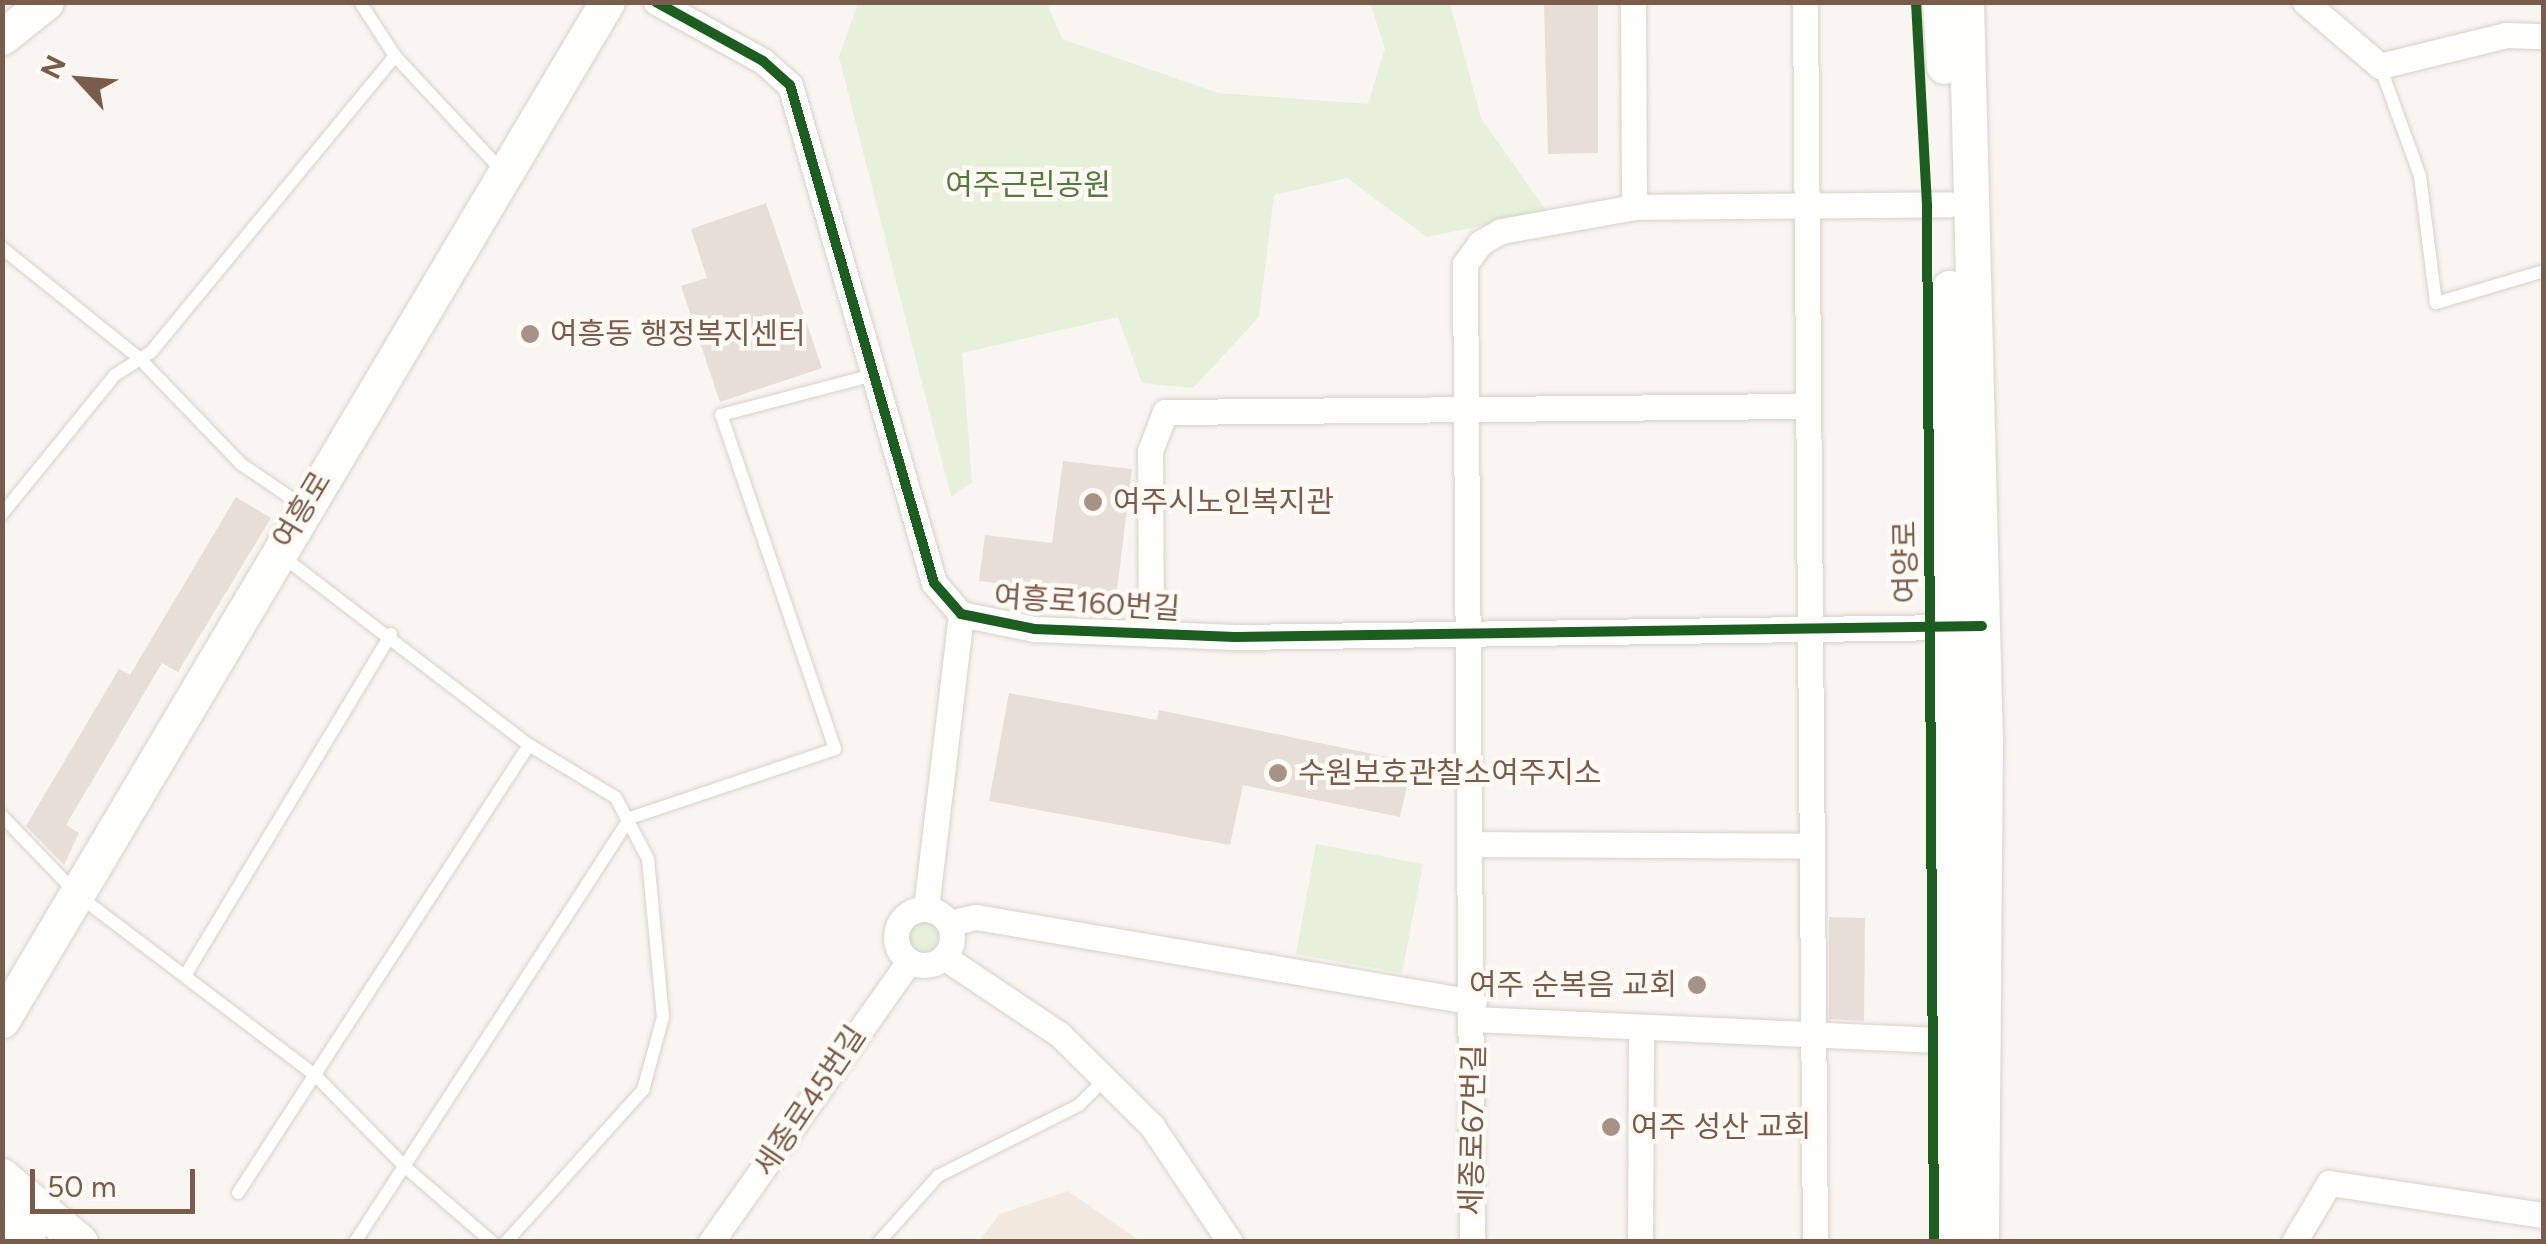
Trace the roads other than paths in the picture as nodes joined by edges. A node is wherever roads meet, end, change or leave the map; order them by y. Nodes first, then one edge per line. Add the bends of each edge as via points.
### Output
1 (46, 2) edge
2 (360, 2) edge
3 (608, 2) edge
4 (656, 2) edge
5 (1633, 2) edge
6 (1805, 2) edge
7 (1940, 2) edge
8 (1966, 2) edge
9 (2305, 2) edge
10 (2544, 36) edge
11 (2, 37) edge
12 (394, 56) junction
13 (2380, 66) junction
14 (506, 175) junction
15 (1949, 204) junction
16 (1634, 207) junction
17 (1805, 210) junction
18 (2, 248) edge
19 (2544, 271) edge
20 (140, 359) junction
21 (874, 375) junction
22 (1463, 406) junction
23 (1806, 406) junction
24 (304, 506) junction
25 (2, 514) edge
26 (276, 553) junction
27 (961, 614) junction
28 (1967, 627) junction
29 (1808, 630) junction
30 (390, 634) junction
31 (1151, 634) junction
32 (1466, 634) junction
33 (529, 745) junction
34 (2, 816) edge
35 (630, 818) junction
36 (1469, 844) junction
37 (1809, 846) junction
38 (79, 896) junction
39 (926, 908) junction
40 (949, 922) junction
41 (944, 957) junction
42 (908, 961) junction
43 (186, 974) junction
44 (1474, 1011) junction
45 (2, 1020) edge
46 (1641, 1028) junction
47 (1810, 1039) junction
48 (1952, 1040) junction
49 (316, 1076) junction
50 (1102, 1082) junction
51 (404, 1166) junction
52 (2, 1176) edge
53 (238, 1193) dead end
54 (2544, 1215) edge
55 (2, 1220) edge
56 (28, 1242) edge
57 (80, 1242) edge
58 (355, 1242) edge
59 (492, 1242) edge
60 (506, 1242) edge
61 (711, 1242) edge
62 (879, 1242) edge
63 (1230, 1242) edge
64 (1472, 1242) edge
65 (1640, 1242) edge
66 (1815, 1242) edge
67 (1954, 1242) edge
68 (1981, 1242) edge
69 (2294, 1242) edge

1 - 11 street
2 - 12 lane
3 - 14 street, 여흥로
4 - 21 street, 여흥로160번길 via 763,61 790,84
5 - 16 street
6 - 17 street
7 - 15 street, 여양로
8 - 28 street, 여양로
9 - 13 street
10 - 13 street via 2506,35
12 - 14 lane
12 - 20 lane
13 - 19 lane via 2420,176 2436,303
14 - 24 street, 여흥로
15 - 17 street
15 - 28 street, 여양로
16 - 17 street
16 - 22 street via 1525,224 1480,243 1462,280
17 - 23 street
18 - 20 lane
20 - 24 lane via 241,464
20 - 25 lane via 115,375
21 - 27 street, 여흥로160번길 via 934,583
21 - 35 lane via 721,416 835,749
22 - 23 street, 여흥로160번길
22 - 31 street, 여흥로160번길 via 1165,412 1150,450
22 - 32 street
23 - 29 street
24 - 26 street, 여흥로
26 - 30 lane
26 - 38 street, 여흥로
27 - 31 street, 여흥로160번길 via 1036,629
27 - 39 street
28 - 29 street, 여흥로160번길
28 - 48 street, 여양로
28 - 68 street, 여양로
29 - 32 street, 여흥로160번길
29 - 37 street
30 - 33 lane
30 - 43 lane
31 - 32 street, 여흥로160번길
32 - 36 street
33 - 35 lane via 616,798
33 - 49 lane
34 - 38 lane
35 - 51 lane
35 - 60 lane via 648,858 664,1016 643,1090
36 - 37 street
36 - 44 street
37 - 47 street
38 - 43 lane
38 - 45 street, 여흥로
39 - 40 street
39 - 42 street via 909,913 898,927 897,946
40 - 41 street via 952,941
40 - 44 street via 976,918
41 - 42 street via 927,965
41 - 50 street via 1059,1034
42 - 61 street, 세종로45번길
43 - 49 lane
44 - 46 street
44 - 64 street, 세종로67번길
46 - 47 street
46 - 65 street
47 - 48 street
47 - 66 street
48 - 67 street, 여양로
49 - 51 lane
49 - 53 lane
50 - 62 lane via 1080,1106 938,1176
50 - 63 street via 1152,1126
51 - 58 lane
51 - 59 lane
52 - 57 street
54 - 69 street via 2330,1183
55 - 56 street

